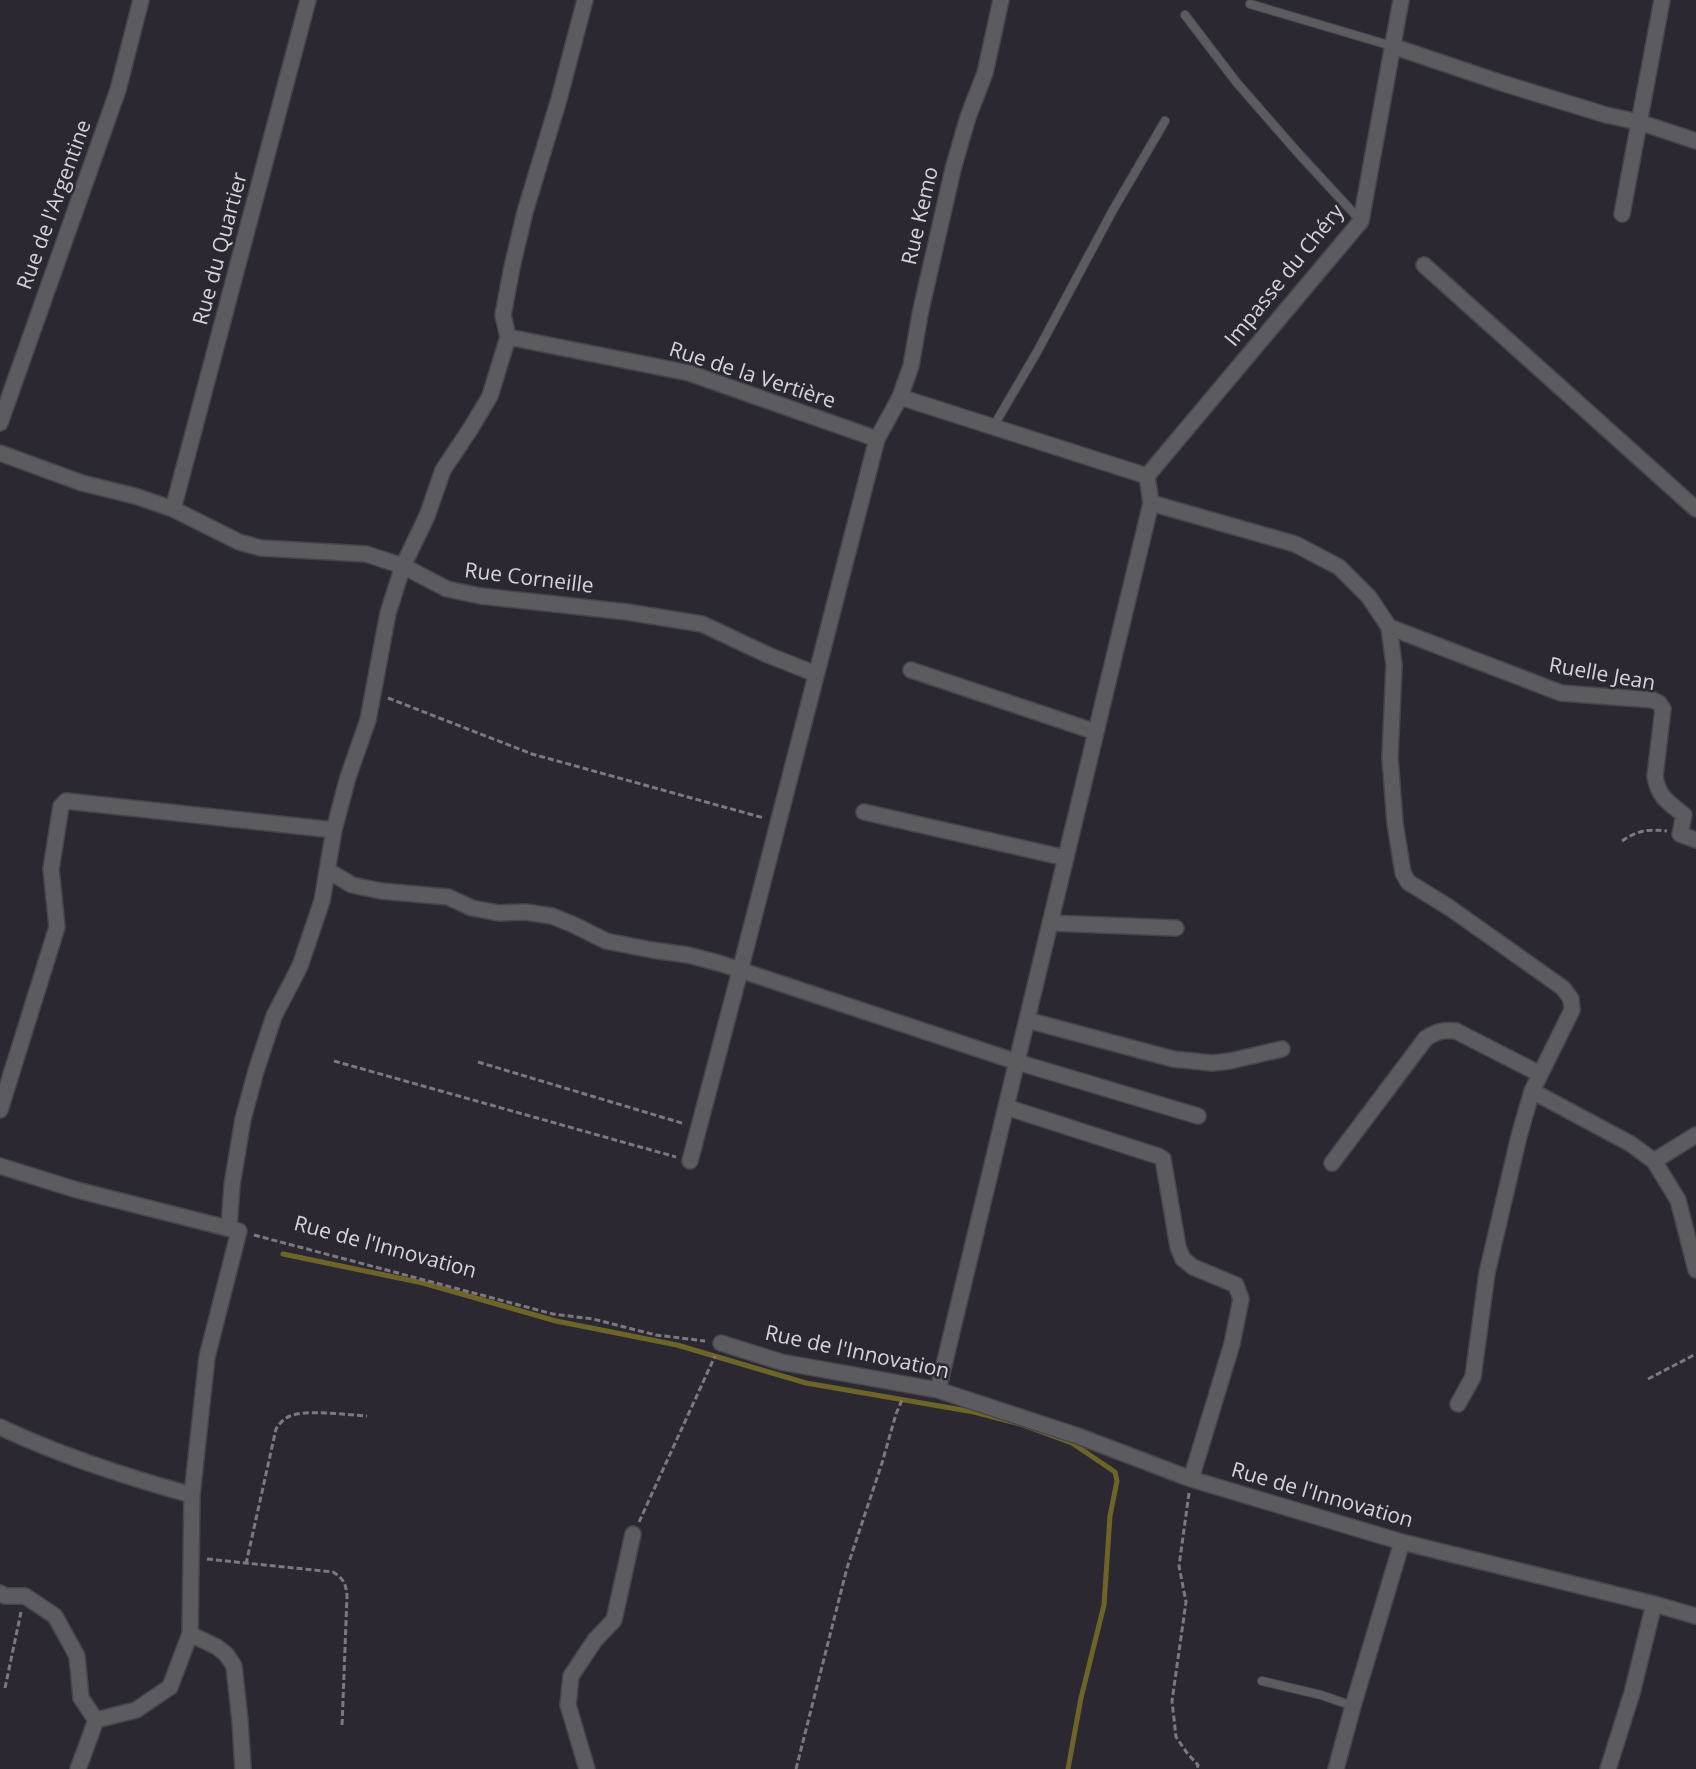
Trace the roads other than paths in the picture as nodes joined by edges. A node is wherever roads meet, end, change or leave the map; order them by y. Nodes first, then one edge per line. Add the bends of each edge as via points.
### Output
1 (141, 0) edge
2 (309, 0) edge
3 (585, 0) edge
4 (1001, 0) edge
5 (1401, 0) edge
6 (1662, 0) edge
7 (1250, 4) dead end
8 (1185, 15) dead end
9 (1392, 46) junction
10 (1165, 121) dead end
11 (1639, 122) junction
12 (1696, 141) edge
13 (1622, 214) dead end
14 (1361, 221) junction
15 (1424, 265) dead end
16 (508, 337) junction
17 (900, 397) junction
18 (0, 423) edge
19 (993, 427) junction
20 (877, 439) junction
21 (0, 453) edge
22 (1147, 476) junction
23 (1151, 503) junction
24 (173, 508) junction
25 (1696, 509) edge
26 (403, 566) junction
27 (1389, 627) junction
28 (911, 670) dead end
29 (816, 674) junction
30 (1096, 732) junction
31 (864, 812) dead end
32 (334, 830) junction
33 (1696, 840) edge
34 (1066, 858) junction
35 (327, 870) junction
36 (1050, 923) junction
37 (1176, 928) dead end
38 (740, 971) junction
39 (1027, 1020) junction
40 (1282, 1048) dead end
41 (1017, 1062) junction
42 (1540, 1074) junction
43 (1532, 1091) junction
44 (1006, 1107) junction
45 (0, 1110) edge
46 (1198, 1116) dead end
47 (1696, 1134) edge
48 (690, 1161) road end
49 (1654, 1161) junction
50 (1332, 1163) dead end
51 (0, 1166) edge
52 (234, 1230) junction
53 (1696, 1270) edge
54 (721, 1343) road end
55 (938, 1390) junction
56 (1458, 1404) dead end
57 (0, 1427) edge
58 (1191, 1479) junction
59 (192, 1495) junction
60 (633, 1534) road end
61 (1402, 1542) junction
62 (0, 1593) edge
63 (1654, 1604) junction
64 (1696, 1616) edge
65 (190, 1634) junction
66 (1262, 1681) dead end
67 (1353, 1706) junction
68 (96, 1720) junction
69 (78, 1769) edge
70 (243, 1769) edge
71 (587, 1769) edge
72 (1336, 1769) edge
73 (1608, 1769) edge

1 - 18 street, Rue de l'Argentine via 118,90
2 - 24 street, Rue du Quartier
3 - 16 street via 512,267 503,315
4 - 17 street, Rue Kemo via 985,73 953,169 911,366
5 - 9 street, Impasse du Chéry
6 - 11 street
7 - 9 lane
8 - 14 lane via 1237,83
9 - 11 street via 1502,83
9 - 14 street, Impasse du Chéry
10 - 19 lane
11 - 12 street
11 - 13 street
14 - 22 street, Impasse du Chéry
15 - 25 street
16 - 20 street, Rue de la Vertière via 689,373
16 - 26 street via 490,396 443,470
17 - 19 street
17 - 20 street, Rue Kemo
19 - 22 street
20 - 29 street, Rue Kemo
21 - 24 street, Rue Corneille via 82,483
22 - 23 street
23 - 27 street via 1295,544 1339,567 1370,597
23 - 30 street
24 - 26 street, Rue Corneille via 238,542 261,548 366,554
26 - 29 street, Rue Corneille via 447,590 702,624
26 - 32 street via 388,613 368,720
27 - 33 street, Ruelle Jean via 1561,693 1659,703 1663,709 1657,787 1662,798 1684,815 1680,834
27 - 42 street via 1394,665 1390,758 1403,873 1408,882 1563,988 1571,999 1572,1010
28 - 30 street
29 - 38 street, Rue Kemo
30 - 34 street
31 - 34 street
32 - 35 street
32 - 45 street via 63,802 51,869 57,927
34 - 36 street
35 - 38 street via 352,885 381,891 448,897 472,908 499,913 552,916 606,941 688,955
35 - 52 street via 322,901 300,966 274,1016 243,1119 232,1185
36 - 37 street
36 - 39 street
38 - 41 street
38 - 48 street, Rue Kemo
39 - 40 street via 1173,1059 1212,1063
39 - 41 street
41 - 44 street
41 - 46 street
42 - 43 street
42 - 50 street via 1456,1031 1434,1033 1426,1038
43 - 49 street via 1631,1144
43 - 56 street via 1487,1273 1473,1377
44 - 55 street
44 - 58 street via 1163,1159 1183,1259 1236,1285 1241,1299 1233,1344
47 - 49 street
49 - 53 street via 1678,1200
51 - 52 street
52 - 59 street via 207,1357
54 - 55 street, Rue de l'Innovation via 781,1362
55 - 58 street, Rue de l'Innovation via 1078,1436
57 - 59 street via 89,1464
58 - 61 street, Rue de l'Innovation
59 - 65 street
60 - 71 street via 614,1620 571,1676 568,1705
61 - 63 street, Rue de l'Innovation
61 - 67 street
62 - 68 street via 25,1596 55,1616 77,1656 81,1698
63 - 64 street, Rue de l'Innovation
63 - 73 street
65 - 68 street via 170,1687 136,1710
65 - 70 street via 217,1647 234,1666
66 - 67 lane
67 - 72 street
68 - 69 street

